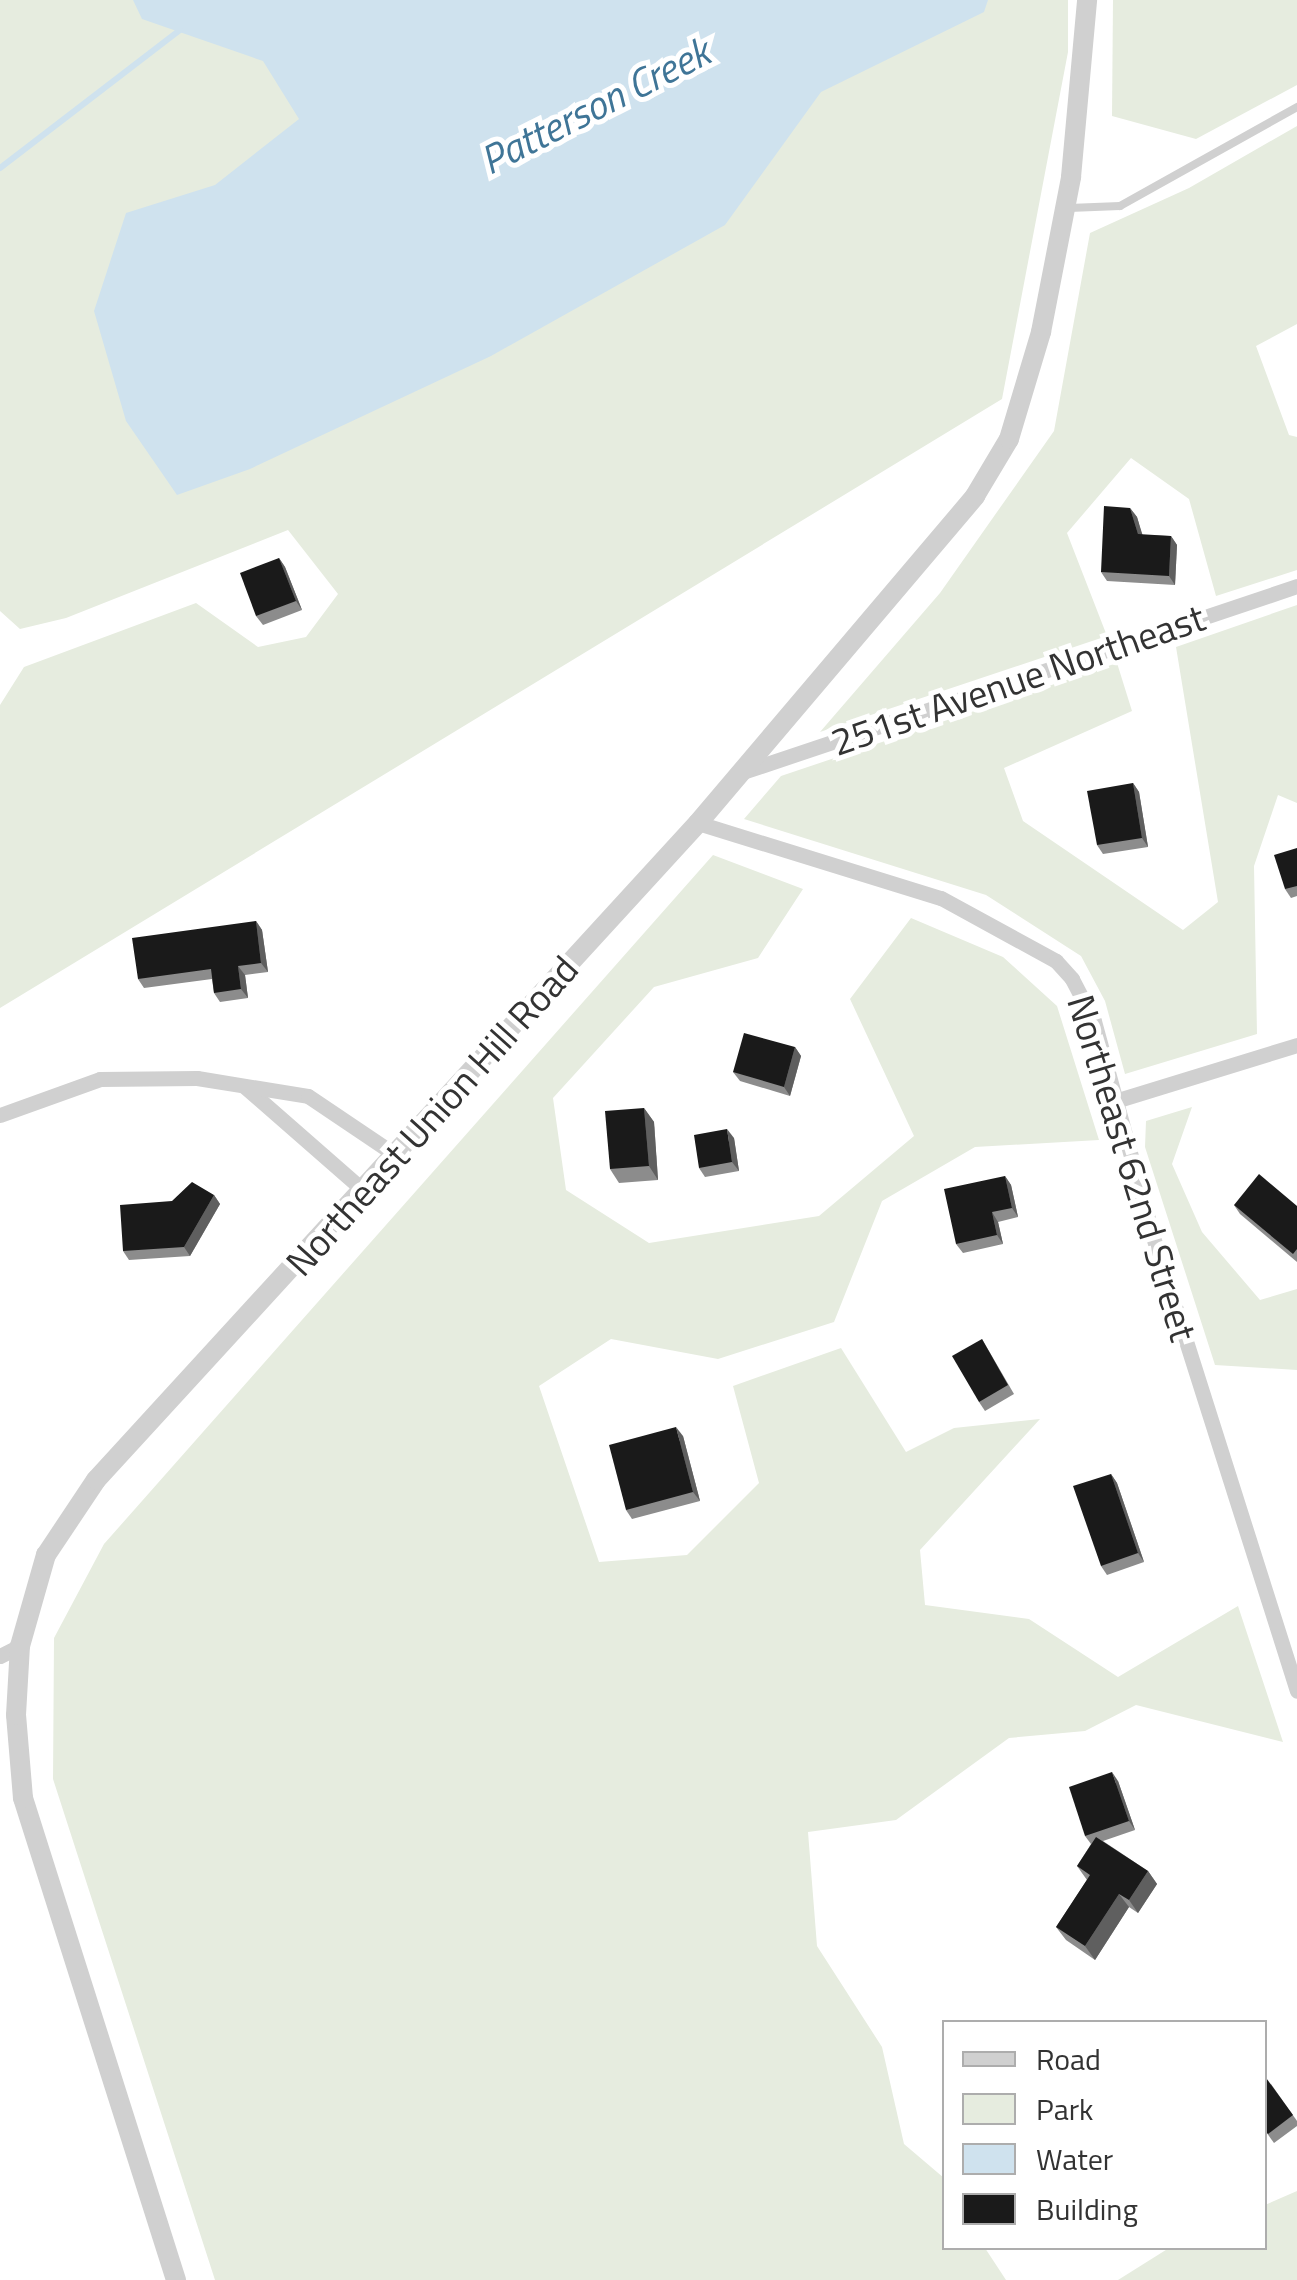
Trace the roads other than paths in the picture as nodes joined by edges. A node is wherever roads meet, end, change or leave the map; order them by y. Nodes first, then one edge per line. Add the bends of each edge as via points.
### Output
1 (1087, 0) edge
2 (1297, 107) edge
3 (1065, 207) junction
4 (1297, 586) edge
5 (740, 774) junction
6 (698, 823) junction
7 (1297, 1046) edge
8 (244, 1086) junction
9 (1115, 1102) junction
10 (0, 1116) edge
11 (396, 1156) junction
12 (364, 1191) junction
13 (20, 1646) junction
14 (0, 1656) edge
15 (1297, 1691) edge
16 (176, 2280) edge

1 - 3 street, Northeast Union Hill Road
2 - 3 lane via 1120,206
3 - 5 street, Northeast Union Hill Road via 1041,332 1009,439 963,512
4 - 5 street, 251st Avenue Northeast
5 - 6 street, Northeast Union Hill Road
6 - 9 street, Northeast 62nd Street via 941,898 1056,961 1085,999
6 - 11 street, Northeast Union Hill Road
7 - 9 street
8 - 10 street via 197,1078 100,1078
8 - 11 street via 308,1096
8 - 12 street
9 - 15 street, Northeast 62nd Street
11 - 12 street, Northeast Union Hill Road
12 - 13 street, Northeast Union Hill Road via 96,1480 46,1555
13 - 14 street
13 - 16 street, Northeast Union Hill Road via 16,1715 23,1798

